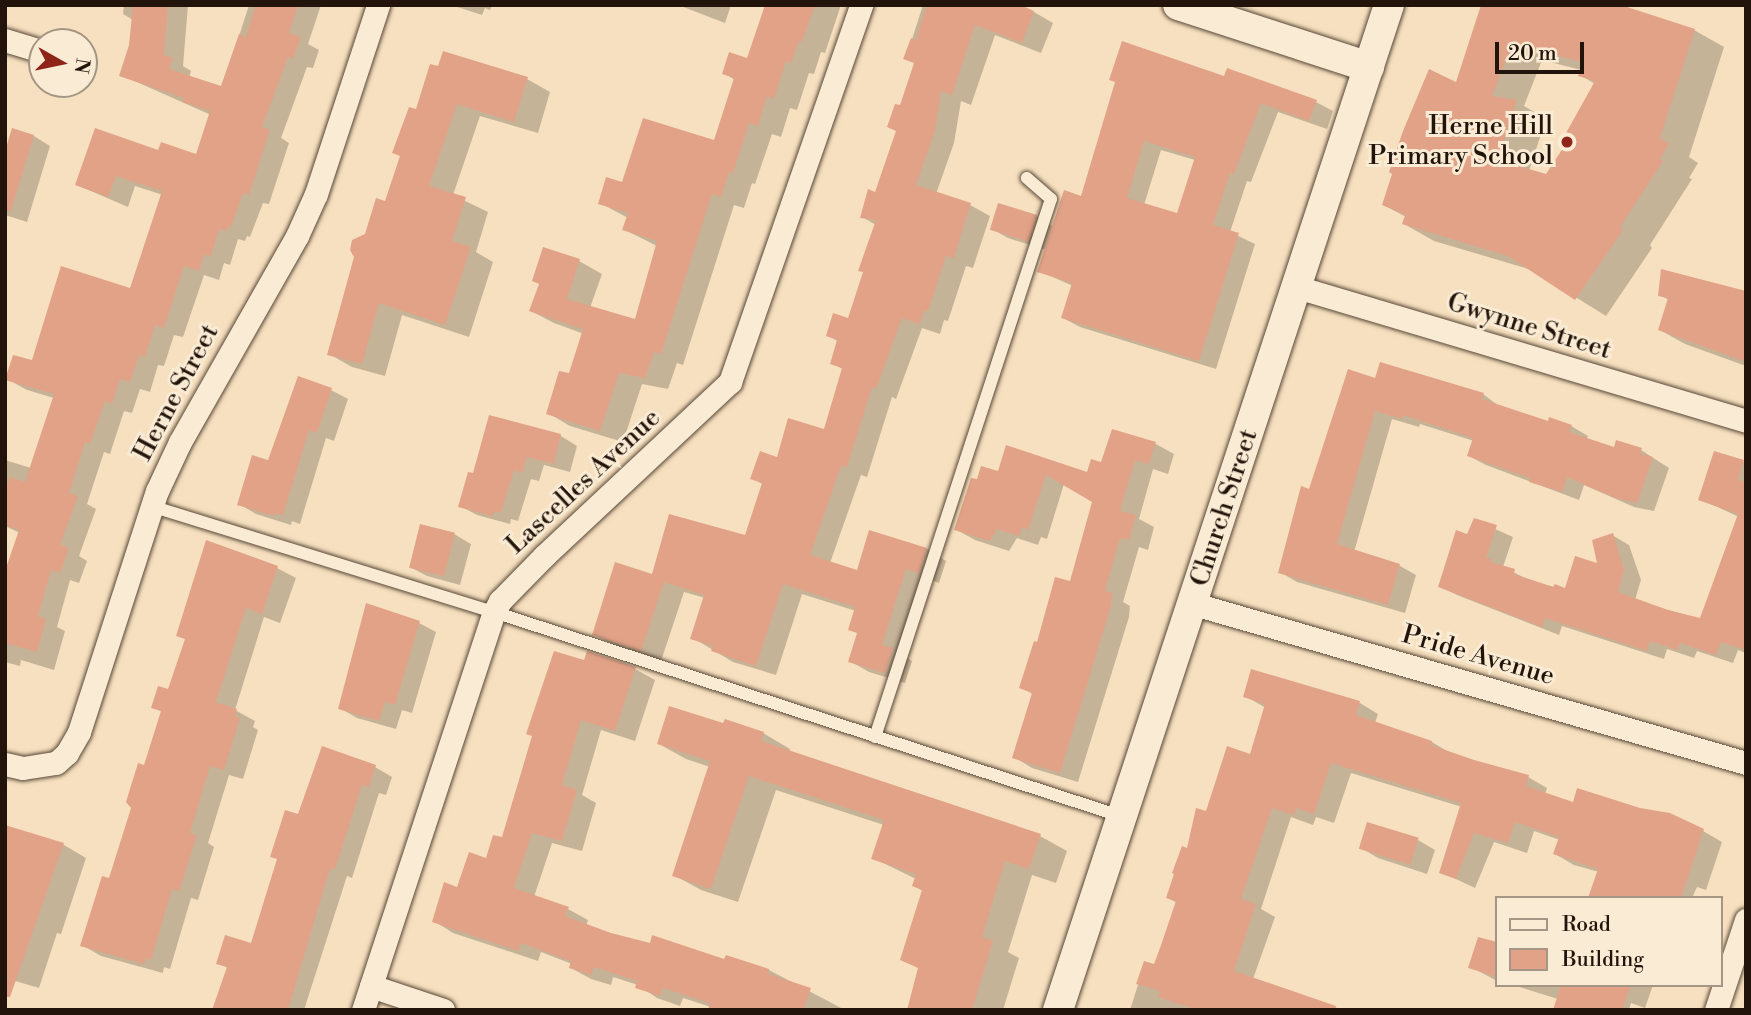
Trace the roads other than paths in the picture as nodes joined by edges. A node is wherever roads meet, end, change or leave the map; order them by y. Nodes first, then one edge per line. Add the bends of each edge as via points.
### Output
1 (377, 5) edge
2 (861, 5) edge
3 (1389, 5) edge
4 (1186, 7) edge
5 (5, 40) edge
6 (28, 47) edge
7 (1369, 67) junction
8 (1027, 178) dead end
9 (1297, 287) junction
10 (1746, 421) edge
11 (151, 506) junction
12 (1194, 604) junction
13 (494, 612) junction
14 (875, 737) junction
15 (1746, 763) edge
16 (5, 764) edge
17 (1123, 817) junction
18 (1746, 920) edge
19 (371, 986) junction
20 (363, 1010) edge
21 (443, 1010) edge
22 (1059, 1010) edge
23 (1716, 1010) edge

1 - 11 street, Herne Street via 298,236 180,442
2 - 13 street, Lascelles Avenue via 730,382 544,555
3 - 7 street, Church Street
4 - 7 street
5 - 6 street
7 - 9 street, Church Street
8 - 14 lane via 1051,199
9 - 10 street, Gwynne Street
9 - 12 street, Church Street
11 - 13 lane
11 - 16 street, Herne Street via 79,733 55,763 23,768
12 - 15 street, Pride Avenue
12 - 17 street, Church Street
13 - 14 lane
13 - 19 street, Lascelles Avenue
14 - 17 lane
17 - 22 street, Church Street
18 - 23 street
19 - 20 street, Lascelles Avenue
19 - 21 street

